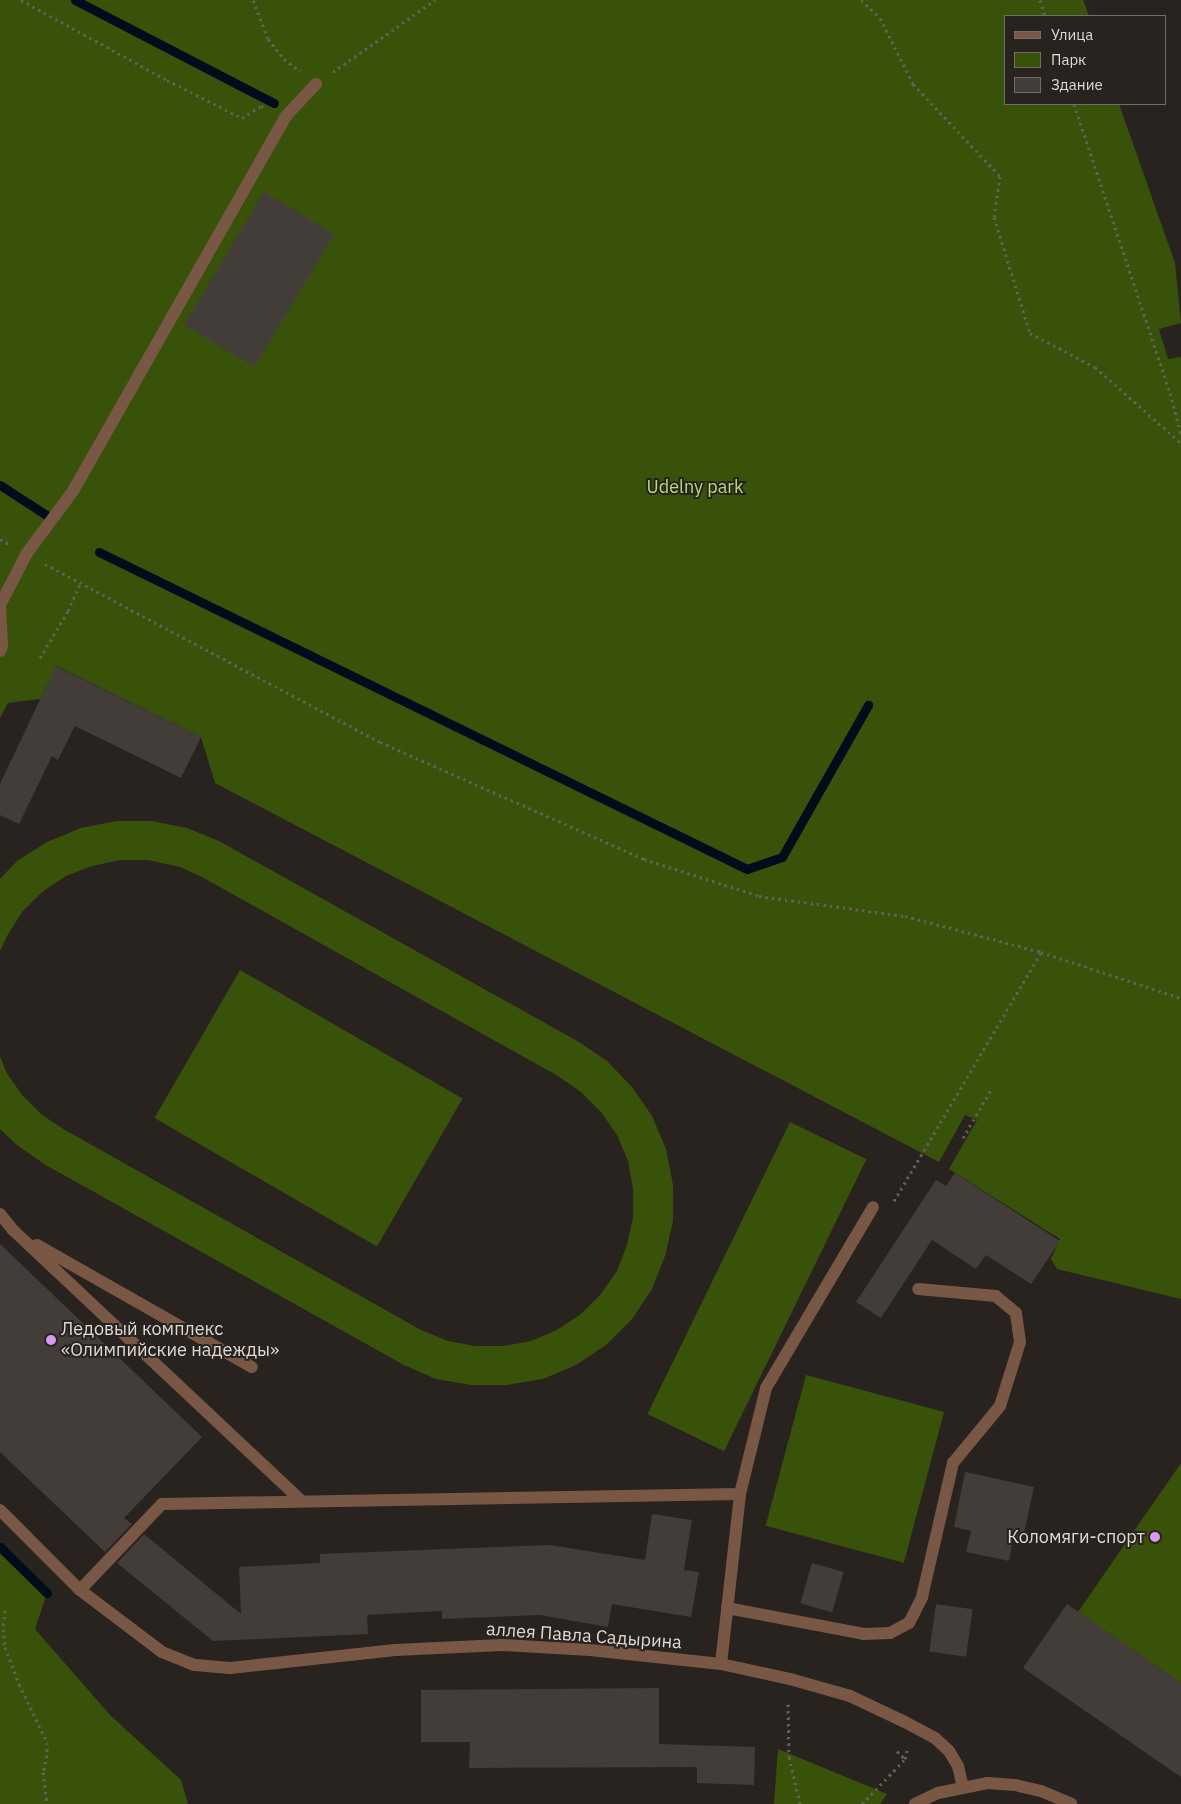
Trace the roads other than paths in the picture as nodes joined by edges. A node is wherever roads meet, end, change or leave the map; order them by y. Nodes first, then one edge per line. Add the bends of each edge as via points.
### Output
1 (316, 84) road end
2 (0, 651) edge
3 (873, 1207) road end
4 (0, 1214) edge
5 (18, 1234) junction
6 (918, 1289) dead end
7 (252, 1367) dead end
8 (740, 1494) junction
9 (302, 1502) junction
10 (0, 1510) edge
11 (80, 1590) junction
12 (727, 1608) junction
13 (721, 1664) junction
14 (963, 1786) junction
15 (915, 1804) edge
16 (1071, 1804) edge

1 - 2 street via 286,116 73,491 27,553 0,605
3 - 8 street via 766,1388
4 - 5 street
5 - 7 street
5 - 9 street
6 - 12 street via 996,1296 1016,1312 1020,1342 1000,1406 953,1463 922,1597 908,1623 890,1633 864,1634
8 - 9 street
8 - 12 street
9 - 11 street via 162,1504
10 - 11 street, аллея Павла Садырина
11 - 13 street, аллея Павла Садырина via 162,1652 195,1665 230,1668 395,1650 502,1645 590,1650
12 - 13 street
13 - 14 street, аллея Павла Садырина via 850,1696 903,1721 935,1738 949,1751 958,1766
14 - 15 street via 938,1792
14 - 16 street via 987,1783 1015,1785 1041,1791

